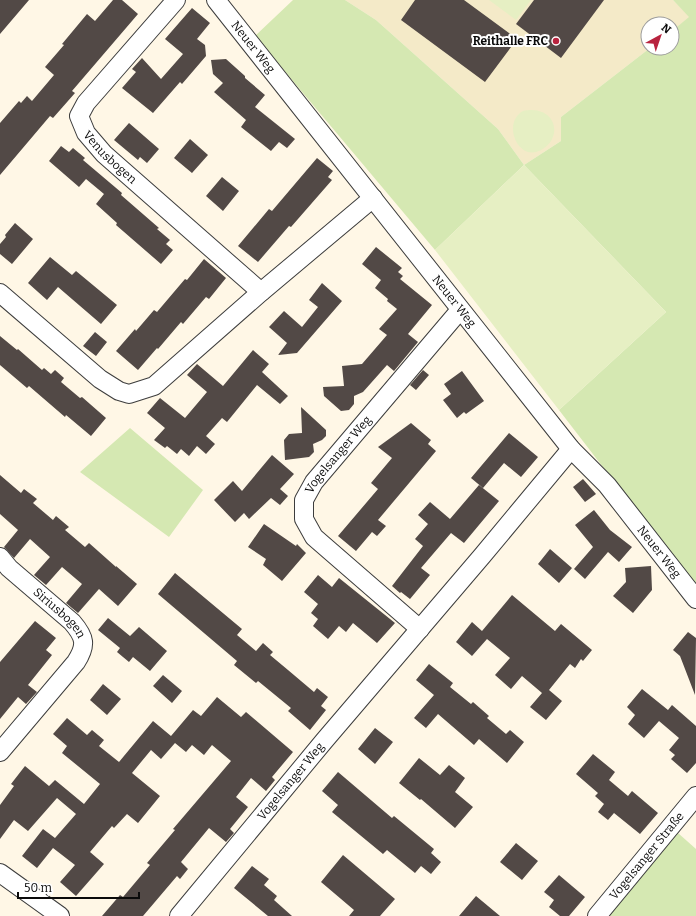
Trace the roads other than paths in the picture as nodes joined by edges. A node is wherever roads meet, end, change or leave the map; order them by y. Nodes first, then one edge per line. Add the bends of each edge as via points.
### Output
1 (176, 0) edge
2 (216, 0) edge
3 (373, 198) junction
4 (0, 292) edge
5 (261, 292) junction
6 (460, 310) junction
7 (571, 449) junction
8 (0, 557) edge
9 (696, 598) edge
10 (420, 629) junction
11 (0, 752) edge
12 (696, 796) edge
13 (0, 873) edge
14 (60, 916) edge
15 (179, 916) edge
16 (597, 916) edge

1 - 5 street, Venusbogen via 86,103 79,116 86,133 104,154
2 - 3 street, Neuer Weg
3 - 5 street
3 - 6 street, Neuer Weg
4 - 5 street via 100,379 129,394 154,386
6 - 7 street, Neuer Weg
6 - 10 street, Vogelsanger Weg via 314,482 304,500 304,520 314,537
7 - 9 street, Neuer Weg via 607,485
7 - 10 street, Vogelsanger Weg
8 - 11 street, Siriusbogen via 9,568 72,622 80,631 83,642 82,652 76,662
10 - 15 street, Vogelsanger Weg
12 - 16 street, Vogelsanger Straße
13 - 14 street

